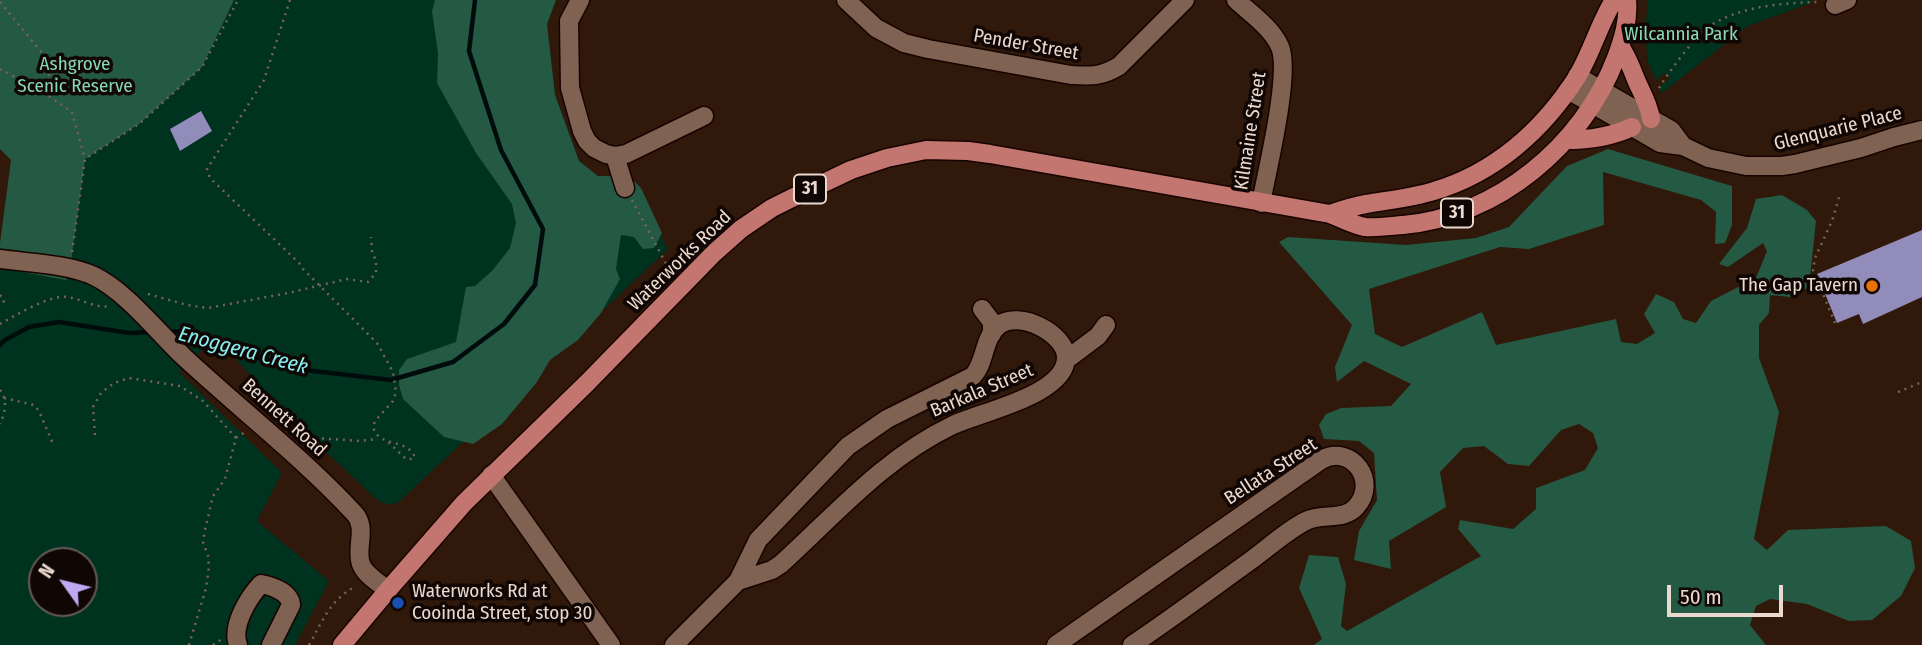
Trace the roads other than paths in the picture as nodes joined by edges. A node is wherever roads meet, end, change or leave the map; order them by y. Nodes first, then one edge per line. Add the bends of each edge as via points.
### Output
1 (580, 0) edge
2 (846, 0) edge
3 (1185, 0) edge
4 (1236, 0) edge
5 (1614, 0) edge
6 (1627, 0) edge
7 (1620, 46) junction
8 (1572, 83) junction
9 (1597, 97) junction
10 (704, 116) dead end
11 (1651, 119) junction
12 (1632, 127) junction
13 (1922, 130) edge
14 (1565, 141) junction
15 (1684, 146) junction
16 (615, 156) junction
17 (625, 188) road end
18 (1261, 202) junction
19 (1330, 214) junction
20 (0, 259) edge
21 (982, 309) dead end
22 (1106, 325) dead end
23 (992, 334) junction
24 (1066, 360) junction
25 (491, 475) junction
26 (738, 581) junction
27 (387, 590) junction
28 (231, 642) edge
29 (271, 645) edge
30 (342, 645) edge
31 (611, 645) edge
32 (674, 645) edge
33 (1056, 645) edge
34 (1132, 645) edge

1 - 16 street via 569,21 570,88 587,141
2 - 3 street, Pender Street via 876,28 916,47 1093,76 1119,66
4 - 18 street, Kilmaine Street via 1275,37 1283,59
5 - 8 main road, Waterworks Road / 31
6 - 7 main road, Waterworks Road / 31
7 - 9 main road, Waterworks Road / 31
7 - 11 main road via 1649,104
8 - 9 street, Glenquarie Place
8 - 19 main road, Waterworks Road / 31 via 1522,142 1469,177 1436,191
9 - 11 street, Glenquarie Place
9 - 12 street, Glenquarie Place
9 - 14 main road, Waterworks Road / 31
10 - 16 street
11 - 15 street, Glenquarie Place via 1671,130
12 - 14 main road via 1614,136
12 - 15 street, Glenquarie Place via 1660,143
13 - 15 street, Glenquarie Place via 1782,166 1728,164
14 - 19 main road, Waterworks Road / 31 via 1510,188 1441,218 1363,227
16 - 17 street
18 - 19 main road, Waterworks Road / 31
18 - 25 main road, Waterworks Road / 31 via 968,151 926,150 869,163 772,208 727,240
20 - 27 street, Bennett Road via 91,275 142,314 356,514 361,530 360,562
21 - 23 street via 991,320
22 - 24 street, Barkala Street
23 - 24 street via 1005,321 1030,322 1059,342
23 - 26 street, Barkala Street via 973,376 881,422 837,456 758,540
24 - 26 street, Barkala Street via 1061,373 1046,387 917,444 857,490 781,565
25 - 27 main road, Waterworks Road / 31
25 - 31 street
26 - 32 street, Barkala Street
27 - 30 main road, Waterworks Road / 31
28 - 29 street via 261,584 287,595 291,604
33 - 34 street, Bellata Street via 1321,460 1341,456 1360,469 1365,488 1352,511 1303,523

